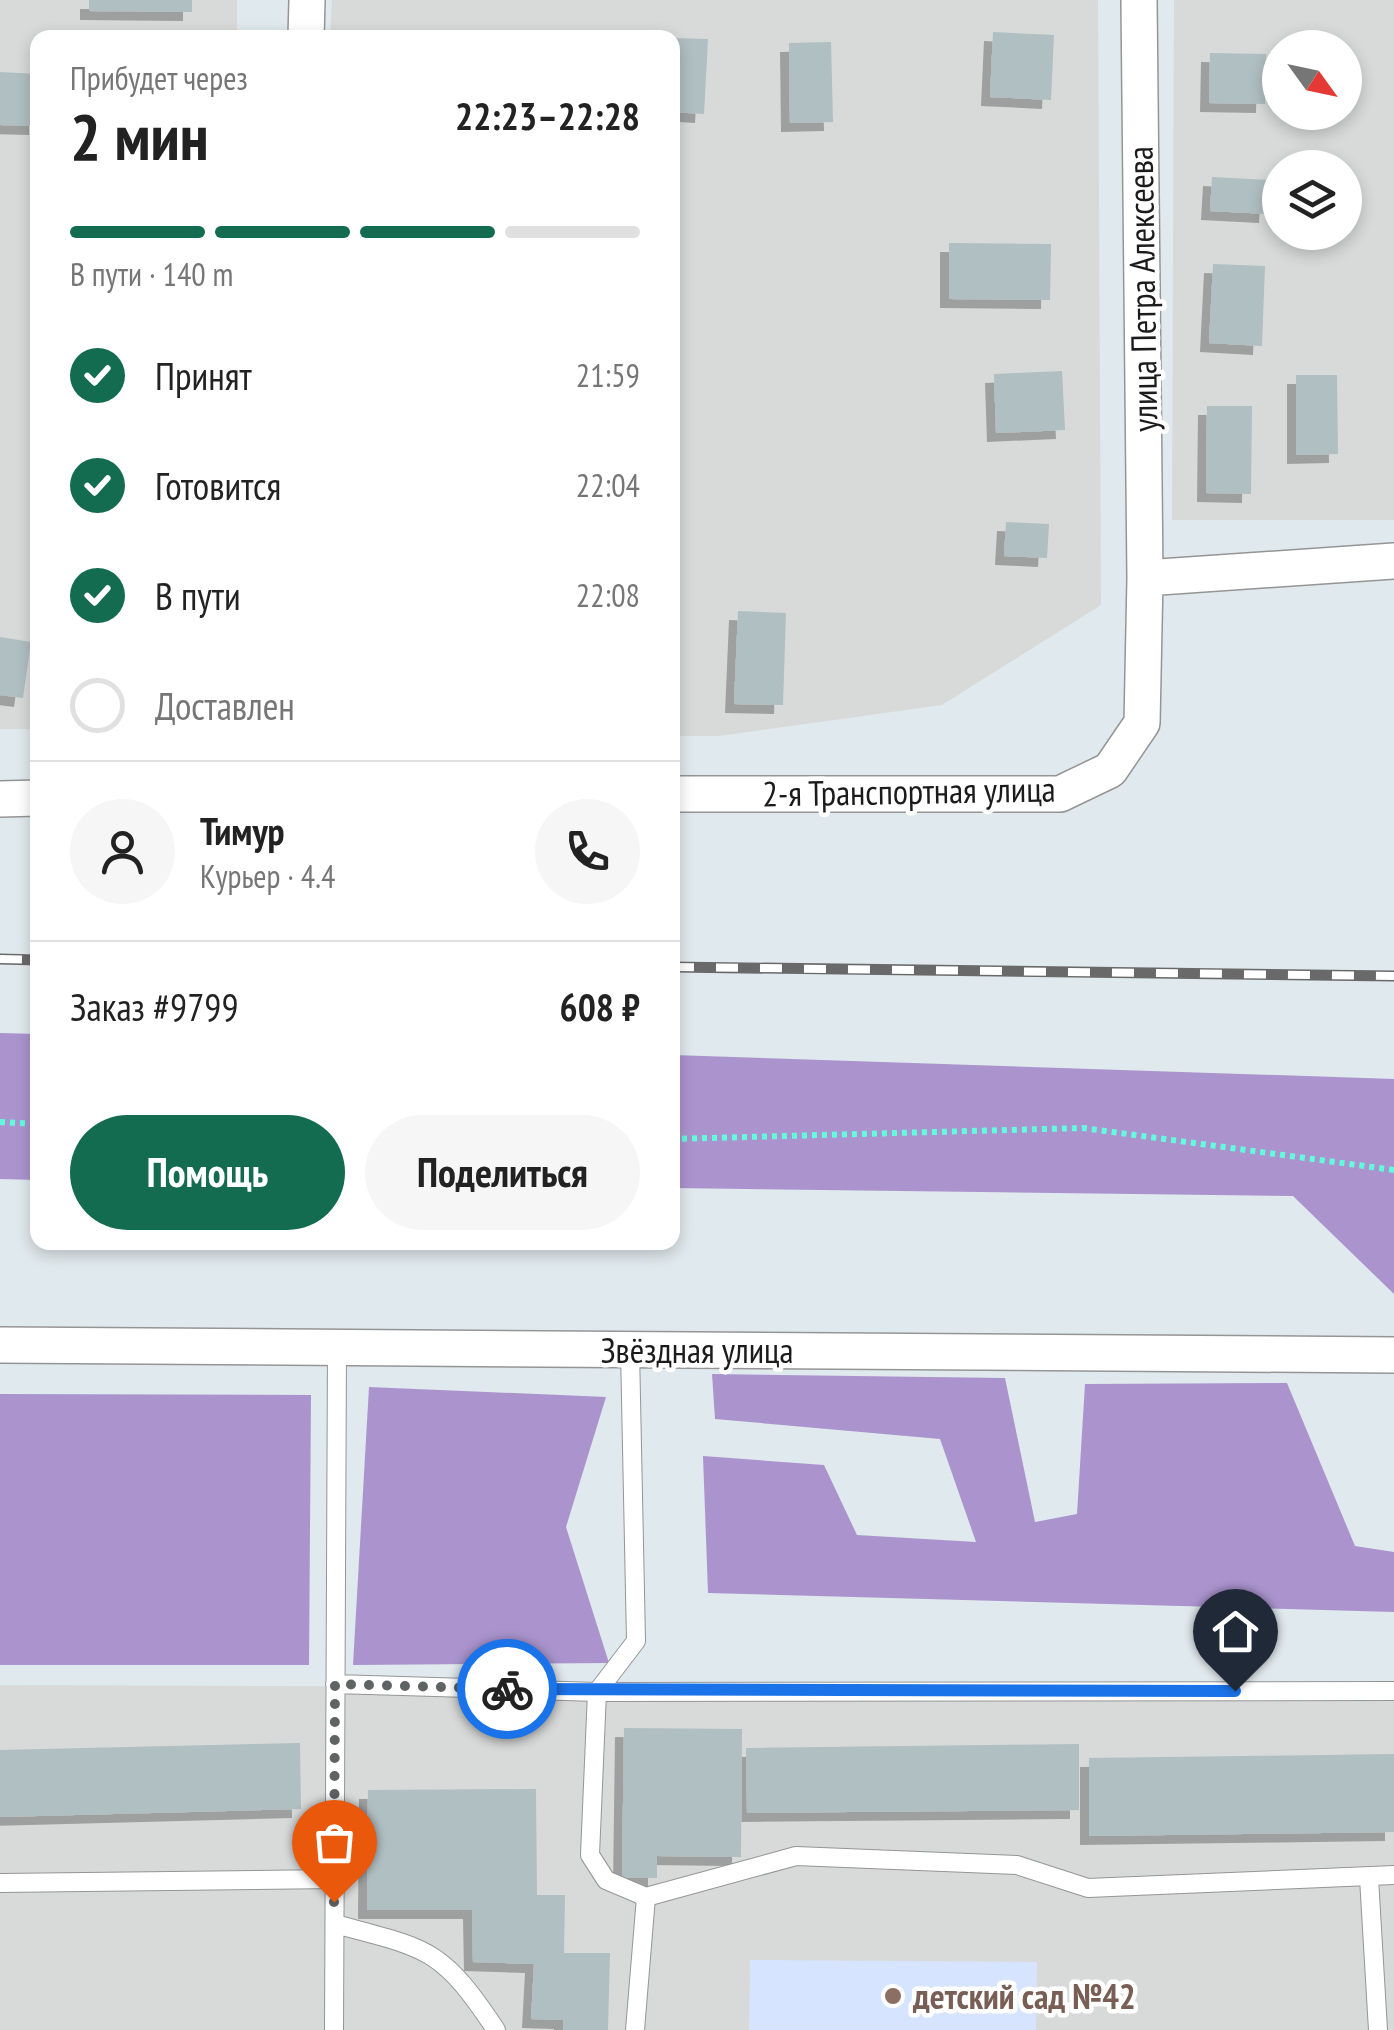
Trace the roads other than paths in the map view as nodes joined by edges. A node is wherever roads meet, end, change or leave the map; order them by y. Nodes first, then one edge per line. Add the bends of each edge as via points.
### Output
1 (307, 0) edge
2 (1139, 0) edge
3 (306, 30) edge
4 (1394, 561) edge
5 (1145, 578) junction
6 (680, 794) edge
7 (30, 798) edge
8 (0, 799) edge
9 (0, 1345) edge
10 (336, 1347) junction
11 (630, 1350) junction
12 (1394, 1355) edge
13 (335, 1684) junction
14 (1394, 1691) edge
15 (597, 1692) junction
16 (1394, 1875) edge
17 (1369, 1878) junction
18 (334, 1879) junction
19 (0, 1883) edge
20 (646, 1897) junction
21 (334, 1924) junction
22 (334, 2030) edge
23 (496, 2030) edge
24 (635, 2030) edge
25 (1378, 2030) edge

1 - 3 street
2 - 5 street, улица Петра Алексеева
4 - 5 street
5 - 6 street, 2-я Транспортная улица via 1142,723 1110,770 1060,794
7 - 8 street
9 - 10 street, Звёздная улица
10 - 11 street, Звёздная улица
10 - 13 lane
11 - 12 street, Звёздная улица
11 - 15 lane via 636,1641
13 - 15 lane
13 - 18 lane
14 - 15 lane
15 - 20 lane via 590,1855 606,1880
16 - 17 lane
17 - 20 lane via 1088,1888 1017,1865 796,1856
17 - 25 lane
18 - 19 lane
18 - 21 lane
20 - 24 lane
21 - 22 lane
21 - 23 lane via 442,1959

